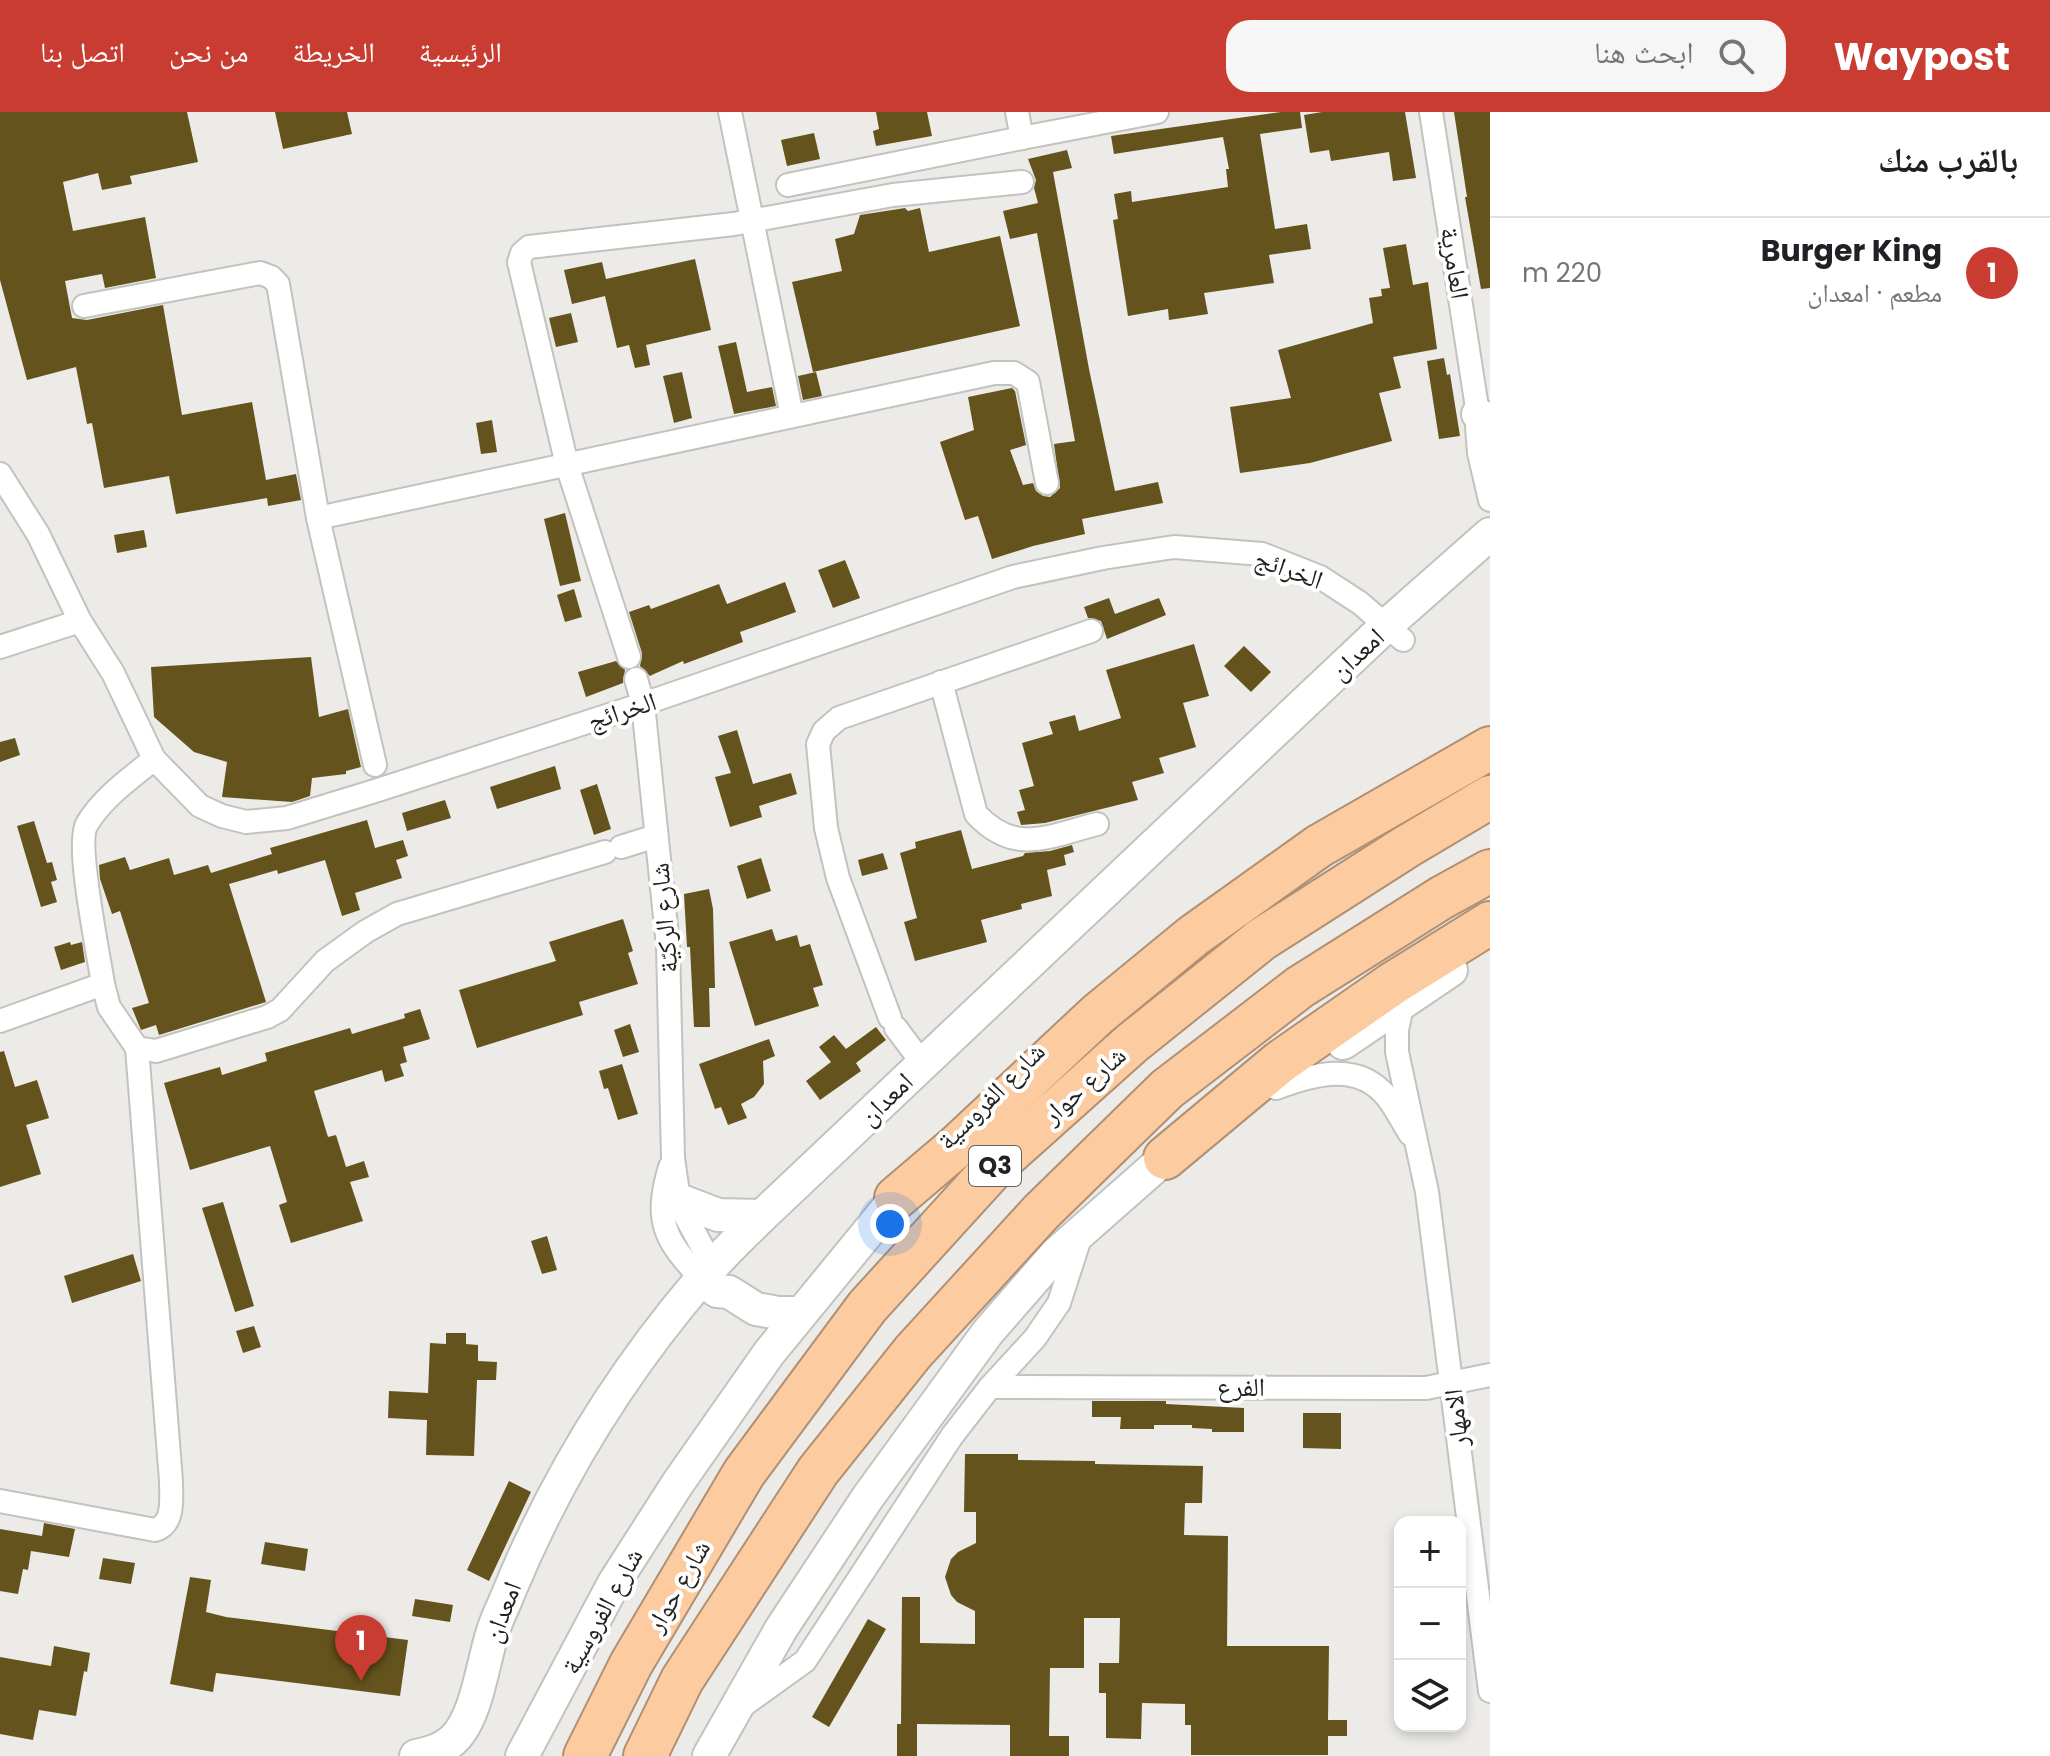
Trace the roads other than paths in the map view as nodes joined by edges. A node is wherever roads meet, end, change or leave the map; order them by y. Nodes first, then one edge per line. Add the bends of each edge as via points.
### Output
1 (730, 112) edge
2 (1017, 112) edge
3 (1157, 112) edge
4 (1431, 112) edge
5 (1022, 138) junction
6 (1022, 182) dead end
7 (788, 185) dead end
8 (752, 221) junction
9 (84, 306) dead end
10 (792, 416) junction
11 (1486, 426) edge
12 (567, 465) junction
13 (0, 474) edge
14 (1047, 483) dead end
15 (1490, 500) edge
16 (318, 518) junction
17 (1490, 534) edge
18 (1490, 556) edge
19 (80, 621) junction
20 (1091, 631) dead end
21 (1395, 632) junction
22 (0, 647) edge
23 (629, 657) dead end
24 (636, 679) dead end
25 (941, 682) junction
26 (643, 704) junction
27 (1490, 730) edge
28 (1490, 748) edge
29 (154, 759) junction
30 (375, 765) dead end
31 (1490, 797) edge
32 (1097, 824) dead end
33 (656, 836) junction
34 (1490, 871) edge
35 (1490, 923) edge
36 (1490, 944) edge
37 (103, 984) junction
38 (1403, 1002) junction
39 (0, 1021) edge
40 (137, 1048) junction
41 (923, 1064) junction
42 (1276, 1088) junction
43 (1418, 1145) junction
44 (673, 1158) junction
45 (1165, 1158) junction
46 (896, 1198) junction
47 (679, 1200) junction
48 (762, 1216) junction
49 (1082, 1230) junction
50 (724, 1286) junction
51 (800, 1313) junction
52 (769, 1353) junction
53 (1490, 1375) edge
54 (1453, 1383) junction
55 (990, 1387) junction
56 (0, 1501) edge
57 (631, 1664) joint
58 (1490, 1691) edge
59 (733, 1712) junction
60 (416, 1756) edge
61 (467, 1756) edge
62 (522, 1756) edge
63 (585, 1756) edge
64 (645, 1756) edge
65 (709, 1756) edge

1 - 8 street
2 - 5 street
3 - 5 street
4 - 11 street, العامرية
5 - 7 street
6 - 8 street via 893,195
8 - 10 street
8 - 12 street via 529,247 522,253 519,262
9 - 16 street via 260,273 271,277 278,284
10 - 12 street
10 - 14 street via 1014,373 1028,382
11 - 15 street via 1477,437
12 - 16 street
12 - 23 street
13 - 19 street, الخرائج via 38,534
16 - 30 street
17 - 21 street, امعدان
18 - 21 street, امعدان
19 - 22 street
19 - 29 street, الخرائج via 113,673
20 - 25 street
21 - 26 street, الخرائج via 1320,577 1262,554 1174,547 1013,577
21 - 41 street, امعدان
21 - 50 street, امعدان
24 - 26 street, شارع الركيّة
25 - 32 street via 976,814 986,824 995,832 1030,840
25 - 41 street via 839,718 818,744 826,828 838,878 893,1023
26 - 29 street, الخرائج via 287,818 246,822 222,816 200,806
26 - 33 street, شارع الركيّة
27 - 46 street, شارع الفروسية via 1348,808 1145,955 1007,1076
28 - 46 highway via 1319,846 1193,936 1098,1014
29 - 37 street via 106,800 84,827 83,855
31 - 57 highway, شارع حوار / Q3 via 1262,939 1132,1043 999,1162 867,1307 744,1473
33 - 40 street via 397,914 325,961 267,1017 156,1051
33 - 44 street, شارع الركيّة via 668,946
34 - 64 highway, شارع حوار / Q3 via 1300,987 1167,1089 1041,1212 913,1352 818,1471 682,1680
35 - 45 highway via 1280,1062
36 - 38 street
37 - 39 street
37 - 40 street via 109,1007
38 - 42 street
38 - 43 street, الامهار via 1397,1052
40 - 56 street via 172,1508 162,1528 155,1530
41 - 48 street, امعدان
42 - 43 street, الامهار via 1314,1075 1364,1078 1387,1097
42 - 45 street
43 - 54 street, الامهار
44 - 47 street, شارع الركيّة
44 - 50 street, شارع الركيّة via 663,1221 670,1242
45 - 49 street
46 - 51 street, شارع الفروسية
47 - 48 street via 718,1215
47 - 50 street, شارع الركيّة
48 - 50 street, امعدان
49 - 55 street via 1059,1303
49 - 59 street via 988,1332 781,1629
50 - 51 street via 778,1313
50 - 52 street, شارع الركيّة
50 - 60 street, امعدان via 642,1354 600,1416 526,1551 456,1737 438,1751
50 - 61 street, امعدان via 654,1364 573,1497 541,1560 485,1725
51 - 52 street, شارع الفروسية
52 - 62 street, شارع الفروسية via 614,1583
53 - 54 street, الفرع
54 - 55 street, الفرع via 1426,1388
54 - 58 street, الامهار
55 - 59 street via 952,1436 805,1661
57 - 63 highway, شارع الفروسية / Q3
59 - 65 street

